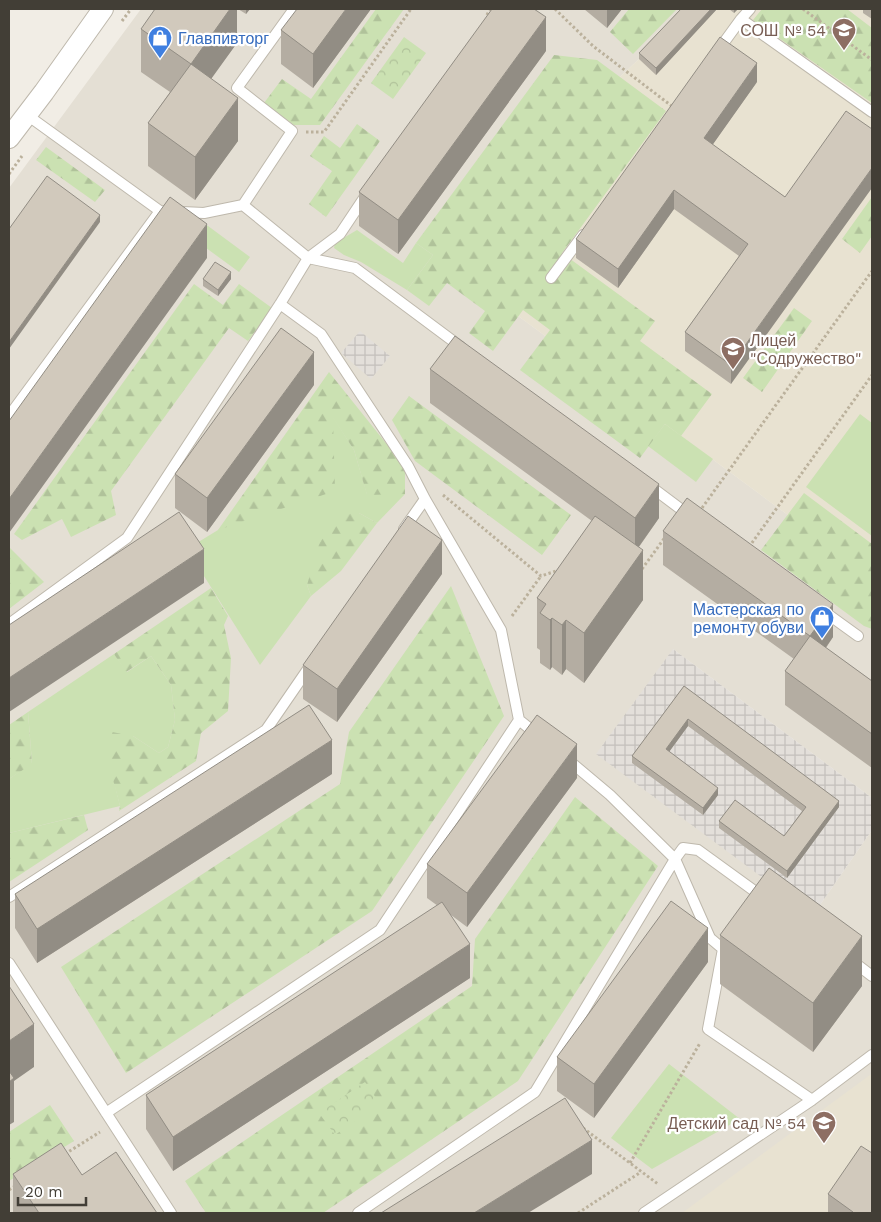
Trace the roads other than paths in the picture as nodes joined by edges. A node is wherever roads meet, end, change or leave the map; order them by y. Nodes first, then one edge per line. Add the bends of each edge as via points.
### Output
1 (103, 9) edge
2 (294, 9) edge
3 (750, 9) edge
4 (741, 19) junction
5 (709, 64) edge
6 (872, 112) edge
7 (27, 115) junction
8 (9, 138) edge
9 (373, 185) edge
10 (243, 205) junction
11 (160, 211) junction
12 (590, 225) edge
13 (308, 258) junction
14 (551, 278) dead end
15 (280, 304) junction
16 (467, 351) edge
17 (9, 416) edge
18 (643, 481) edge
19 (425, 499) junction
20 (698, 521) edge
21 (398, 538) edge
22 (813, 603) edge
23 (9, 624) edge
24 (858, 636) dead end
25 (316, 658) edge
26 (519, 720) junction
27 (675, 859) junction
28 (9, 897) edge
29 (775, 906) edge
30 (845, 956) edge
31 (9, 963) edge
32 (871, 972) edge
33 (872, 1055) edge
34 (812, 1100) junction
35 (106, 1114) junction
36 (170, 1213) edge
37 (358, 1213) edge
38 (644, 1213) edge

1 - 7 street
2 - 10 lane via 238,88 292,131
3 - 4 lane
4 - 5 lane
4 - 6 lane
7 - 8 street
7 - 11 lane
9 - 13 lane via 340,234
10 - 11 lane via 204,213
10 - 13 lane
11 - 17 lane
12 - 14 lane
13 - 15 lane
13 - 16 lane via 355,268
15 - 19 lane via 321,334 408,466
15 - 23 lane via 127,538
18 - 20 lane
19 - 21 lane
19 - 26 lane via 501,630
22 - 24 lane
25 - 28 lane via 266,730
26 - 27 lane via 610,795
26 - 35 lane via 380,930
27 - 29 lane via 683,848 698,850
27 - 34 lane via 710,938 722,949 708,1029
27 - 37 lane via 535,1092
30 - 32 lane
31 - 35 lane
33 - 34 lane
34 - 38 lane
35 - 36 lane

